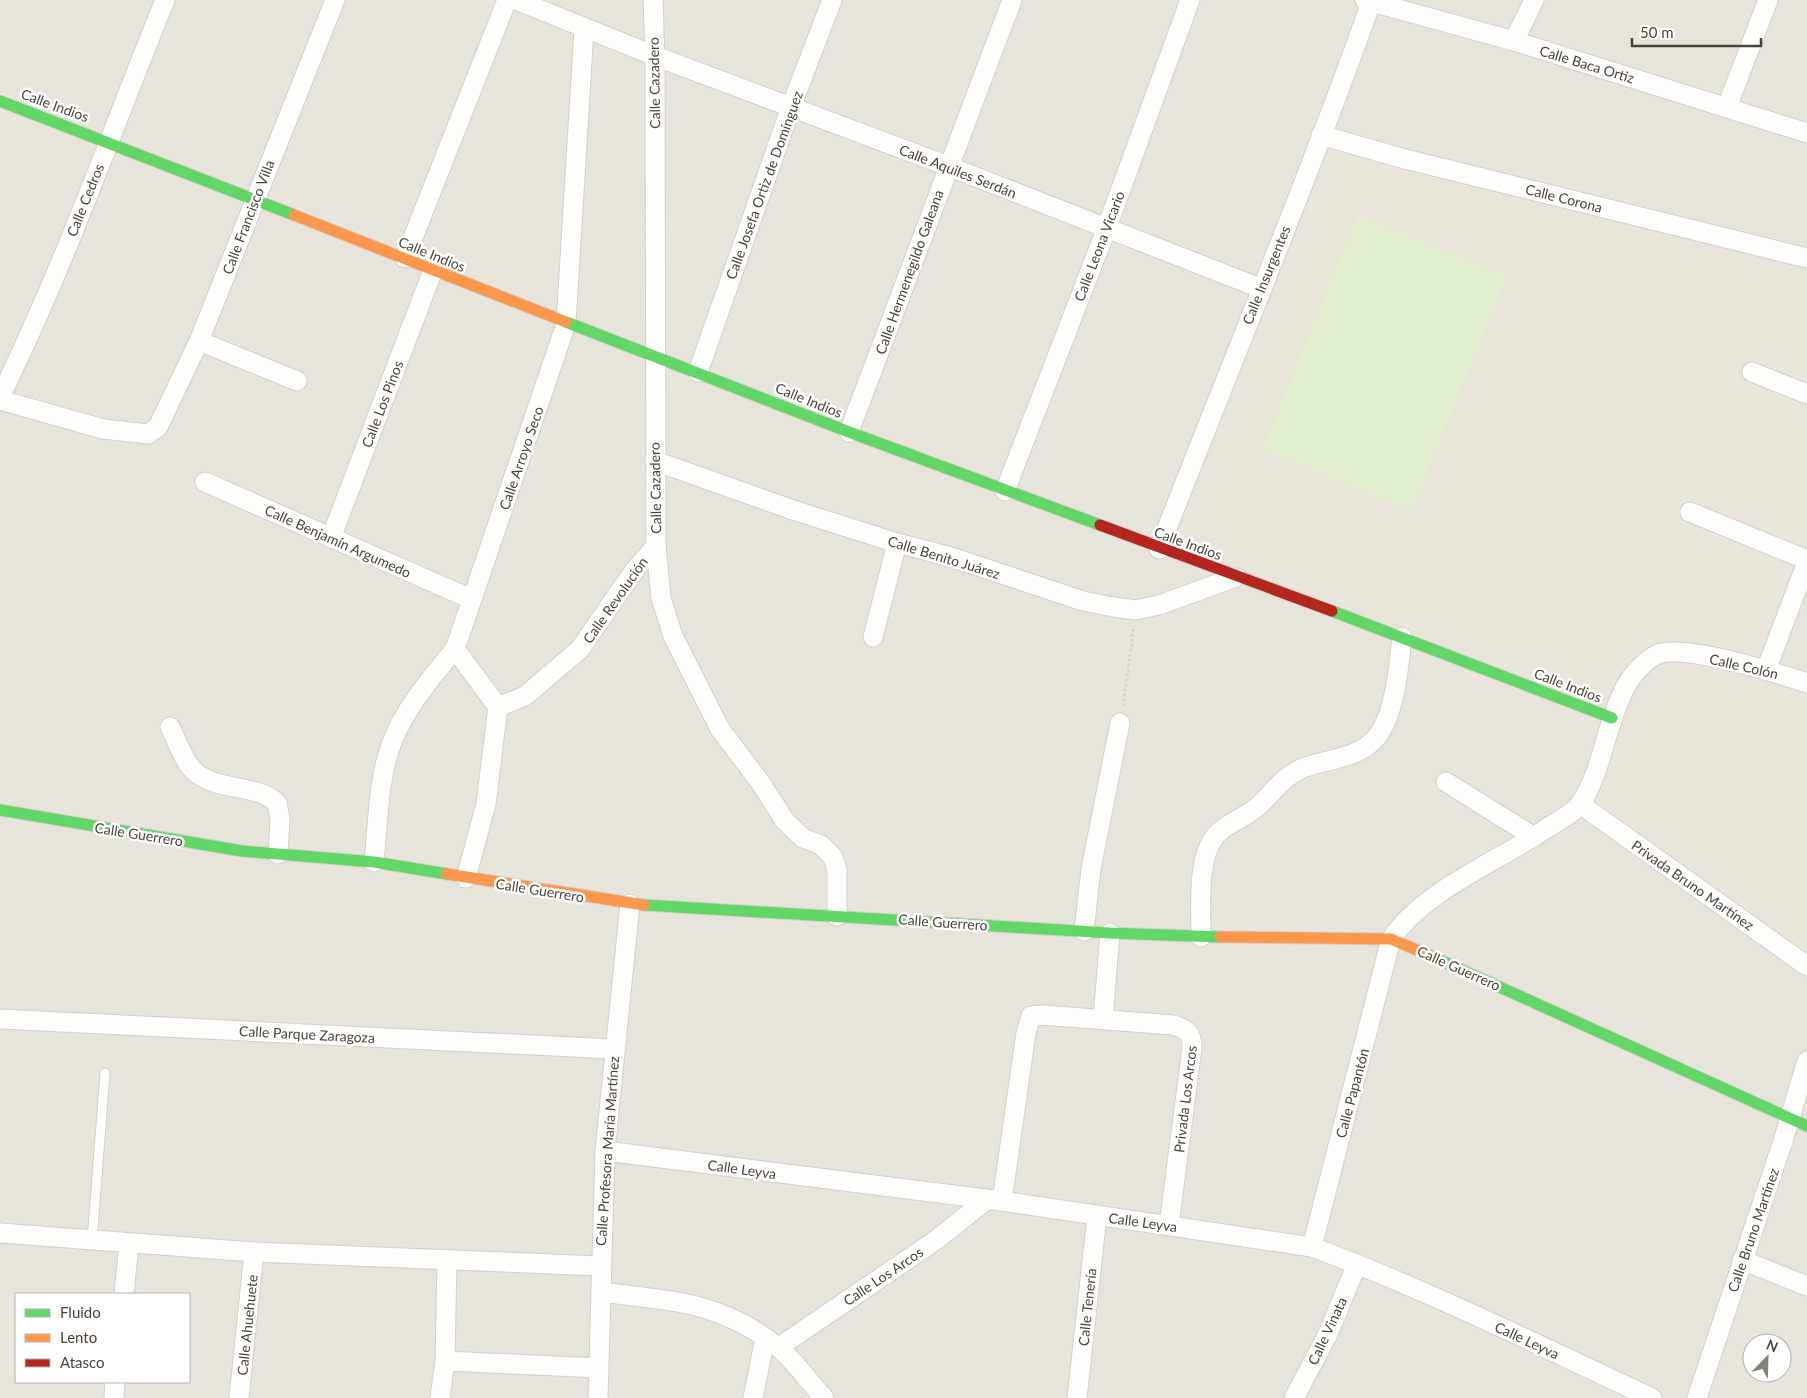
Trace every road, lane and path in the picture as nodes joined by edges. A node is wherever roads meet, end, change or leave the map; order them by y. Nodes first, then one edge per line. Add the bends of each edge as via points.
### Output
1 (165, 0) edge
2 (335, 0) edge
3 (507, 0) edge
4 (516, 0) edge
5 (832, 0) edge
6 (1012, 0) edge
7 (1190, 0) edge
8 (1534, 0) edge
9 (1768, 0) edge
10 (1369, 1) edge
11 (654, 2) edge
12 (584, 29) junction
13 (1514, 42) junction
14 (655, 56) junction
15 (0, 101) edge
16 (791, 107) junction
17 (1727, 108) junction
18 (1807, 133) edge
19 (1322, 135) junction
20 (108, 141) junction
21 (948, 166) junction
22 (255, 199) junction
23 (1106, 230) junction
24 (405, 258) junction
25 (1807, 258) edge
26 (432, 270) junction
27 (1260, 288) junction
28 (566, 324) junction
29 (199, 341) junction
30 (654, 357) junction
31 (698, 372) junction
32 (1752, 372) dead end
33 (297, 381) dead end
34 (1807, 394) edge
35 (0, 399) edge
36 (849, 432) junction
37 (655, 461) junction
38 (205, 482) dead end
39 (1005, 491) junction
40 (1690, 512) dead end
41 (331, 538) junction
42 (897, 543) junction
43 (656, 546) junction
44 (1159, 549) junction
45 (1807, 561) edge
46 (1236, 577) junction
47 (471, 599) junction
48 (1136, 610) junction
49 (1402, 637) junction
50 (873, 638) dead end
51 (455, 649) junction
52 (1766, 670) junction
53 (1807, 683) edge
54 (498, 707) junction
55 (1612, 718) junction
56 (1120, 723) joint
57 (170, 727) dead end
58 (1446, 782) dead end
59 (1580, 804) junction
60 (0, 810) edge
61 (1534, 837) junction
62 (278, 854) junction
63 (374, 862) junction
64 (466, 878) junction
65 (630, 904) junction
66 (837, 916) junction
67 (1084, 931) junction
68 (1110, 933) junction
69 (1200, 937) junction
70 (1391, 940) junction
71 (1807, 966) edge
72 (0, 1019) edge
73 (1103, 1019) junction
74 (614, 1049) junction
75 (1807, 1061) edge
76 (105, 1073) dead end
77 (1798, 1123) edge
78 (605, 1151) junction
79 (994, 1201) junction
80 (1098, 1216) junction
81 (1169, 1225) junction
82 (0, 1233) edge
83 (92, 1241) junction
84 (129, 1244) junction
85 (1312, 1247) junction
86 (254, 1252) junction
87 (447, 1260) junction
88 (1742, 1260) junction
89 (1357, 1264) junction
90 (600, 1266) junction
91 (1807, 1286) edge
92 (601, 1292) junction
93 (124, 1293) edge
94 (772, 1342) junction
95 (445, 1361) junction
96 (600, 1368) junction
97 (115, 1383) edge
98 (114, 1398) edge
99 (239, 1398) edge
100 (440, 1398) edge
101 (598, 1398) edge
102 (753, 1398) edge
103 (824, 1398) edge
104 (1078, 1398) edge
105 (1294, 1398) edge
106 (1652, 1398) edge
107 (1697, 1398) edge

1 - 20 street, Calle Cedros
2 - 22 street, Calle Francisco Villa
3 - 24 street
4 - 12 street, Calle Aquiles Serdán
5 - 16 street, Calle Josefa Ortiz de Domínguez
6 - 21 street, Calle Hermenegildo Galeana
7 - 23 street, Calle Leona Vicario
8 - 13 street
9 - 17 street
10 - 13 street, Calle Baca Ortiz
10 - 19 street, Calle Insurgentes
11 - 14 street, Calle Cazadero
12 - 14 street, Calle Aquiles Serdán
12 - 28 street, Calle Arroyo Seco
13 - 17 street, Calle Baca Ortiz
14 - 16 street, Calle Aquiles Serdán
14 - 30 street, Calle Cazadero
15 - 20 street, Calle Indios
16 - 21 street, Calle Aquiles Serdán
16 - 31 street, Calle Josefa Ortiz de Domínguez
17 - 18 street, Calle Baca Ortiz
19 - 25 street, Calle Corona via 1401,158
19 - 27 street, Calle Insurgentes
20 - 22 street, Calle Indios
20 - 35 street, Calle Cedros via 22,353
21 - 23 street, Calle Aquiles Serdán
21 - 36 street, Calle Hermenegildo Galeana
22 - 24 street, Calle Indios
22 - 29 street, Calle Francisco Villa
23 - 27 street, Calle Aquiles Serdán
23 - 39 street, Calle Leona Vicario
24 - 26 street, Calle Indios
26 - 28 street, Calle Indios
26 - 41 street, Calle Los Pinos
27 - 44 street, Calle Insurgentes
28 - 30 street, Calle Indios
28 - 47 street, Calle Arroyo Seco
29 - 33 street
29 - 35 street, Calle Francisco Villa via 165,416 155,431 148,434 103,429
30 - 31 street, Calle Indios
30 - 37 street, Calle Cazadero
31 - 36 street, Calle Indios
32 - 34 street
36 - 39 street, Calle Indios
37 - 42 street, Calle Benito Juárez
37 - 43 street, Calle Cazadero
38 - 41 street, Calle Benjamín Argumedo
39 - 44 street, Calle Indios
40 - 45 street
41 - 47 street, Calle Benjamín Argumedo
42 - 48 street, Calle Benito Juárez via 951,557 1083,601
42 - 50 street
43 - 54 street, Calle Revolución via 634,570 580,649 530,692
43 - 66 street, Calle Cazadero via 661,598 673,636 720,730 785,821 803,838 822,845 833,857 837,870
44 - 46 street, Calle Indios
45 - 52 street
46 - 48 street, Calle Benito Juárez via 1173,602
46 - 49 street, Calle Indios
47 - 51 street, Calle Arroyo Seco
48 - 56 path
49 - 55 street, Calle Indios
49 - 69 street via 1394,689 1384,725 1376,739 1358,752 1291,774 1257,807 1214,836 1205,855
51 - 54 street
51 - 63 street, Calle Arroyo Seco via 420,693 391,744
52 - 53 street, Calle Colón
52 - 55 street, Calle Colón via 1681,652 1657,654 1629,684
54 - 64 street via 486,804
55 - 59 street, Calle Colón via 1590,785
56 - 67 street via 1091,869
57 - 62 street via 186,759 198,774 267,796 277,803 280,819
58 - 61 street
59 - 61 street
59 - 71 street, Privada Bruno Martínez
60 - 62 street, Calle Guerrero
61 - 70 street via 1447,889 1408,918
62 - 63 street, Calle Guerrero
63 - 64 street, Calle Guerrero
64 - 65 street, Calle Guerrero
65 - 66 street, Calle Guerrero
65 - 74 street, Calle Profesora María Martínez
66 - 67 street, Calle Guerrero
67 - 68 street, Calle Guerrero
68 - 69 street, Calle Guerrero
68 - 73 street
69 - 70 street, Calle Guerrero
70 - 77 street, Calle Guerrero via 1409,945
70 - 85 street, Calle Papantón
72 - 74 street, Calle Parque Zaragoza
73 - 79 street, Privada Los Arcos via 1032,1015 1029,1019
73 - 81 street, Privada Los Arcos via 1173,1025 1191,1034 1190,1069
74 - 78 street, Calle Profesora María Martínez
75 - 77 street, Calle Bruno Martínez
76 - 83 lane
77 - 88 street, Calle Bruno Martínez
78 - 79 street, Calle Leyva
78 - 90 street, Calle Profesora María Martínez
79 - 80 street, Calle Leyva
79 - 94 street, Calle Los Arcos
80 - 81 street, Calle Leyva
80 - 104 street, Calle Tenería
81 - 85 street, Calle Leyva
82 - 83 street
83 - 84 street
84 - 86 street
84 - 93 street
85 - 89 street, Calle Leyva
86 - 87 street
86 - 99 street, Calle Ahuehuete
87 - 90 street
87 - 95 street
88 - 91 street
88 - 107 street, Calle Bruno Martínez
89 - 105 street, Calle Vinata via 1327,1336
89 - 106 street, Calle Leyva
90 - 92 street, Calle Profesora María Martínez
92 - 94 street via 684,1303 715,1311 746,1324
92 - 96 street, Calle Profesora María Martínez
94 - 102 street
94 - 103 street
95 - 96 street
95 - 100 street
96 - 101 street, Calle Profesora María Martínez
97 - 98 street

